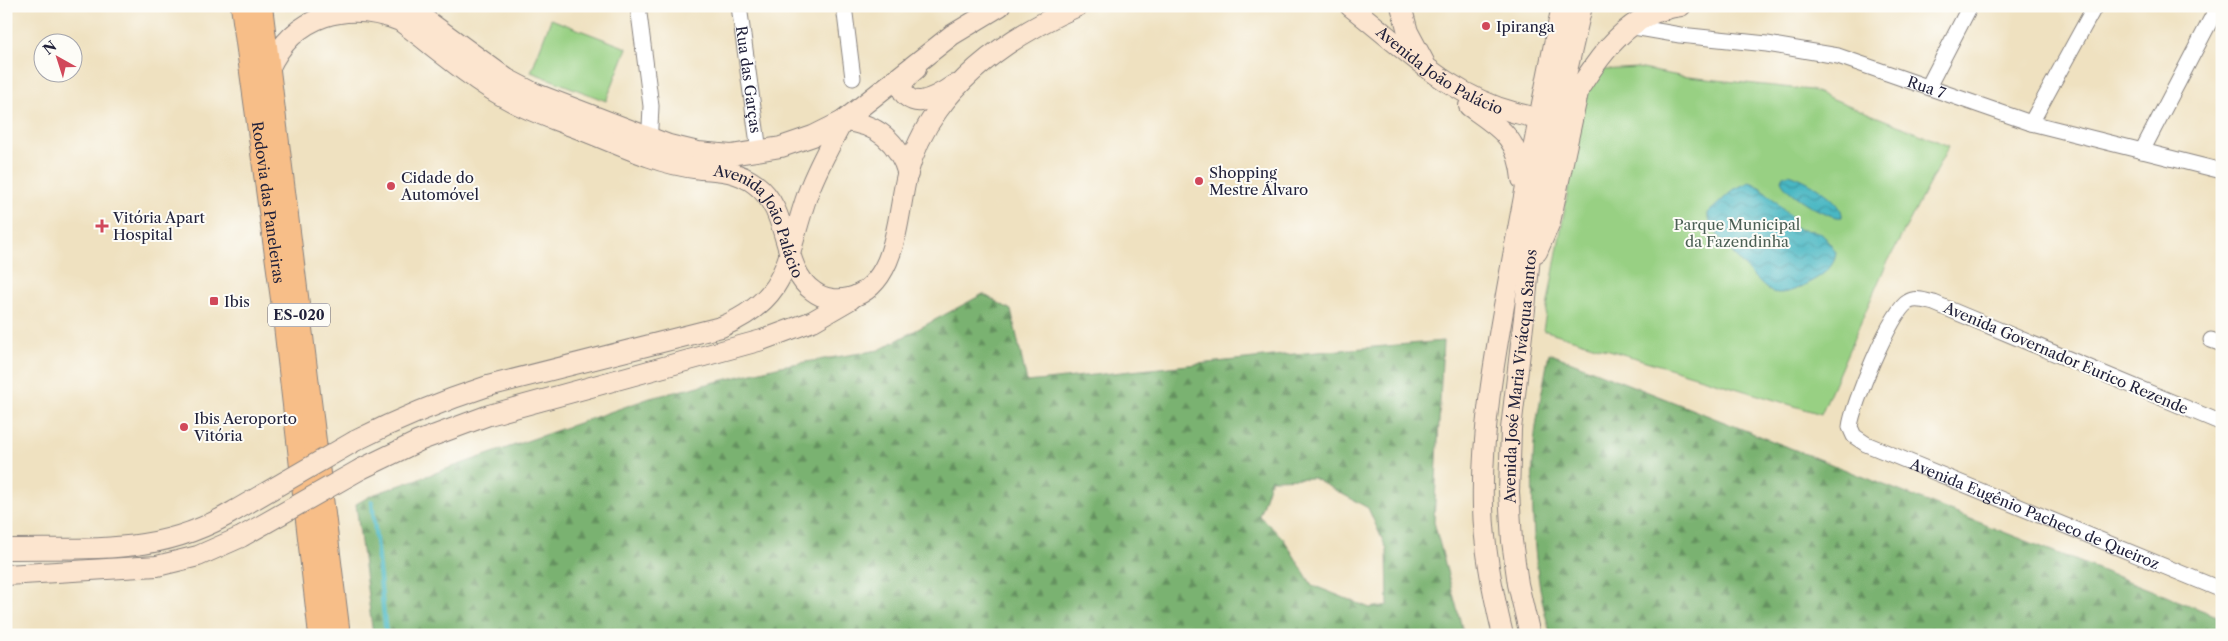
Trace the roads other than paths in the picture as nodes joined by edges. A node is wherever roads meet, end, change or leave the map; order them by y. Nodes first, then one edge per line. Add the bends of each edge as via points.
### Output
1 (242, 6) edge
2 (261, 6) edge
3 (406, 6) edge
4 (638, 6) edge
5 (739, 6) edge
6 (844, 6) edge
7 (1000, 6) edge
8 (1078, 6) edge
9 (1350, 6) edge
10 (1401, 6) edge
11 (1562, 6) edge
12 (1582, 6) edge
13 (1681, 6) edge
14 (1970, 6) edge
15 (2095, 6) edge
16 (2218, 6) edge
17 (332, 9) edge
18 (1628, 26) junction
19 (952, 35) junction
20 (1427, 69) junction
21 (269, 70) junction
22 (974, 70) junction
23 (852, 78) dead end
24 (1446, 83) junction
25 (1928, 87) junction
26 (1579, 88) junction
27 (1548, 118) junction
28 (843, 121) junction
29 (2031, 123) junction
30 (649, 147) junction
31 (759, 151) junction
32 (2142, 151) junction
33 (2222, 171) edge
34 (908, 174) junction
35 (1523, 194) junction
36 (790, 252) junction
37 (1530, 268) junction
38 (860, 293) junction
39 (2222, 423) edge
40 (1850, 432) joint
41 (6, 548) edge
42 (6, 575) edge
43 (2222, 590) edge
44 (320, 635) edge
45 (339, 635) edge
46 (1503, 635) edge
47 (1530, 635) edge

1 - 44 main road, Rodovia das Paneleiras / ES-020 via 282,299
2 - 21 main road, Rodovia das Paneleiras / ES-020
3 - 30 main road, Avenida João Palácio via 519,86
4 - 30 street via 651,106
5 - 31 street, Rua das Garças
6 - 23 street
7 - 19 main road, Avenida João Palácio
8 - 22 main road via 1018,38
9 - 20 main road, Avenida João Palácio
10 - 20 main road via 1408,32
11 - 27 main road, Avenida José Maria Vivácqua Santos
12 - 27 main road, Avenida José Maria Vivácqua Santos
13 - 18 main road via 1651,13
14 - 25 street
15 - 29 street
16 - 32 street
17 - 21 main road, Avenida João Palácio via 301,28 282,47
17 - 30 main road, Avenida João Palácio via 375,12 400,21 505,98
18 - 25 street, Rua 7 via 1814,51 1868,65
18 - 26 main road
19 - 22 main road via 906,78 902,86 904,93 912,100 922,101 943,93
19 - 28 main road, Avenida João Palácio
20 - 24 main road, Avenida João Palácio
21 - 45 main road, Rodovia das Paneleiras / ES-020
22 - 34 main road via 936,112 918,145
24 - 27 main road, Avenida João Palácio via 1489,105
24 - 35 main road via 1460,99 1495,123 1510,138 1519,158
25 - 29 street, Rua 7
26 - 27 main road
26 - 37 main road via 1550,222
27 - 35 main road, Avenida José Maria Vivácqua Santos
27 - 37 main road, Avenida José Maria Vivácqua Santos via 1534,213
28 - 31 main road, Avenida João Palácio via 797,142
28 - 34 main road via 865,124 884,135 899,152
28 - 36 main road via 809,191
29 - 32 street, Rua 7
30 - 31 main road, Avenida João Palácio via 669,144 731,155
30 - 36 main road, Avenida João Palácio via 683,166 727,171 753,182 772,202
32 - 33 street, Rua 7
34 - 38 main road via 898,228 886,261 876,280
35 - 46 main road, Avenida José Maria Vivácqua Santos via 1498,337 1483,467 1488,556
36 - 38 main road, Avenida João Palácio via 801,279 814,293 842,299
36 - 41 main road, bridge via 784,273 771,293 754,310 726,325 488,386 421,410 355,441 201,529 166,541 131,547
37 - 47 main road, Avenida José Maria Vivácqua Santos via 1510,429 1509,492 1512,541
38 - 42 main road, bridge via 813,321 762,340 489,415 418,441 361,469 241,537 198,556 157,566
39 - 40 street, Avenida Governador Eurico Rezende via 1923,300 1908,301 1889,324 1853,413
40 - 43 street, Avenida Eugênio Pacheco de Queiroz via 1866,444

